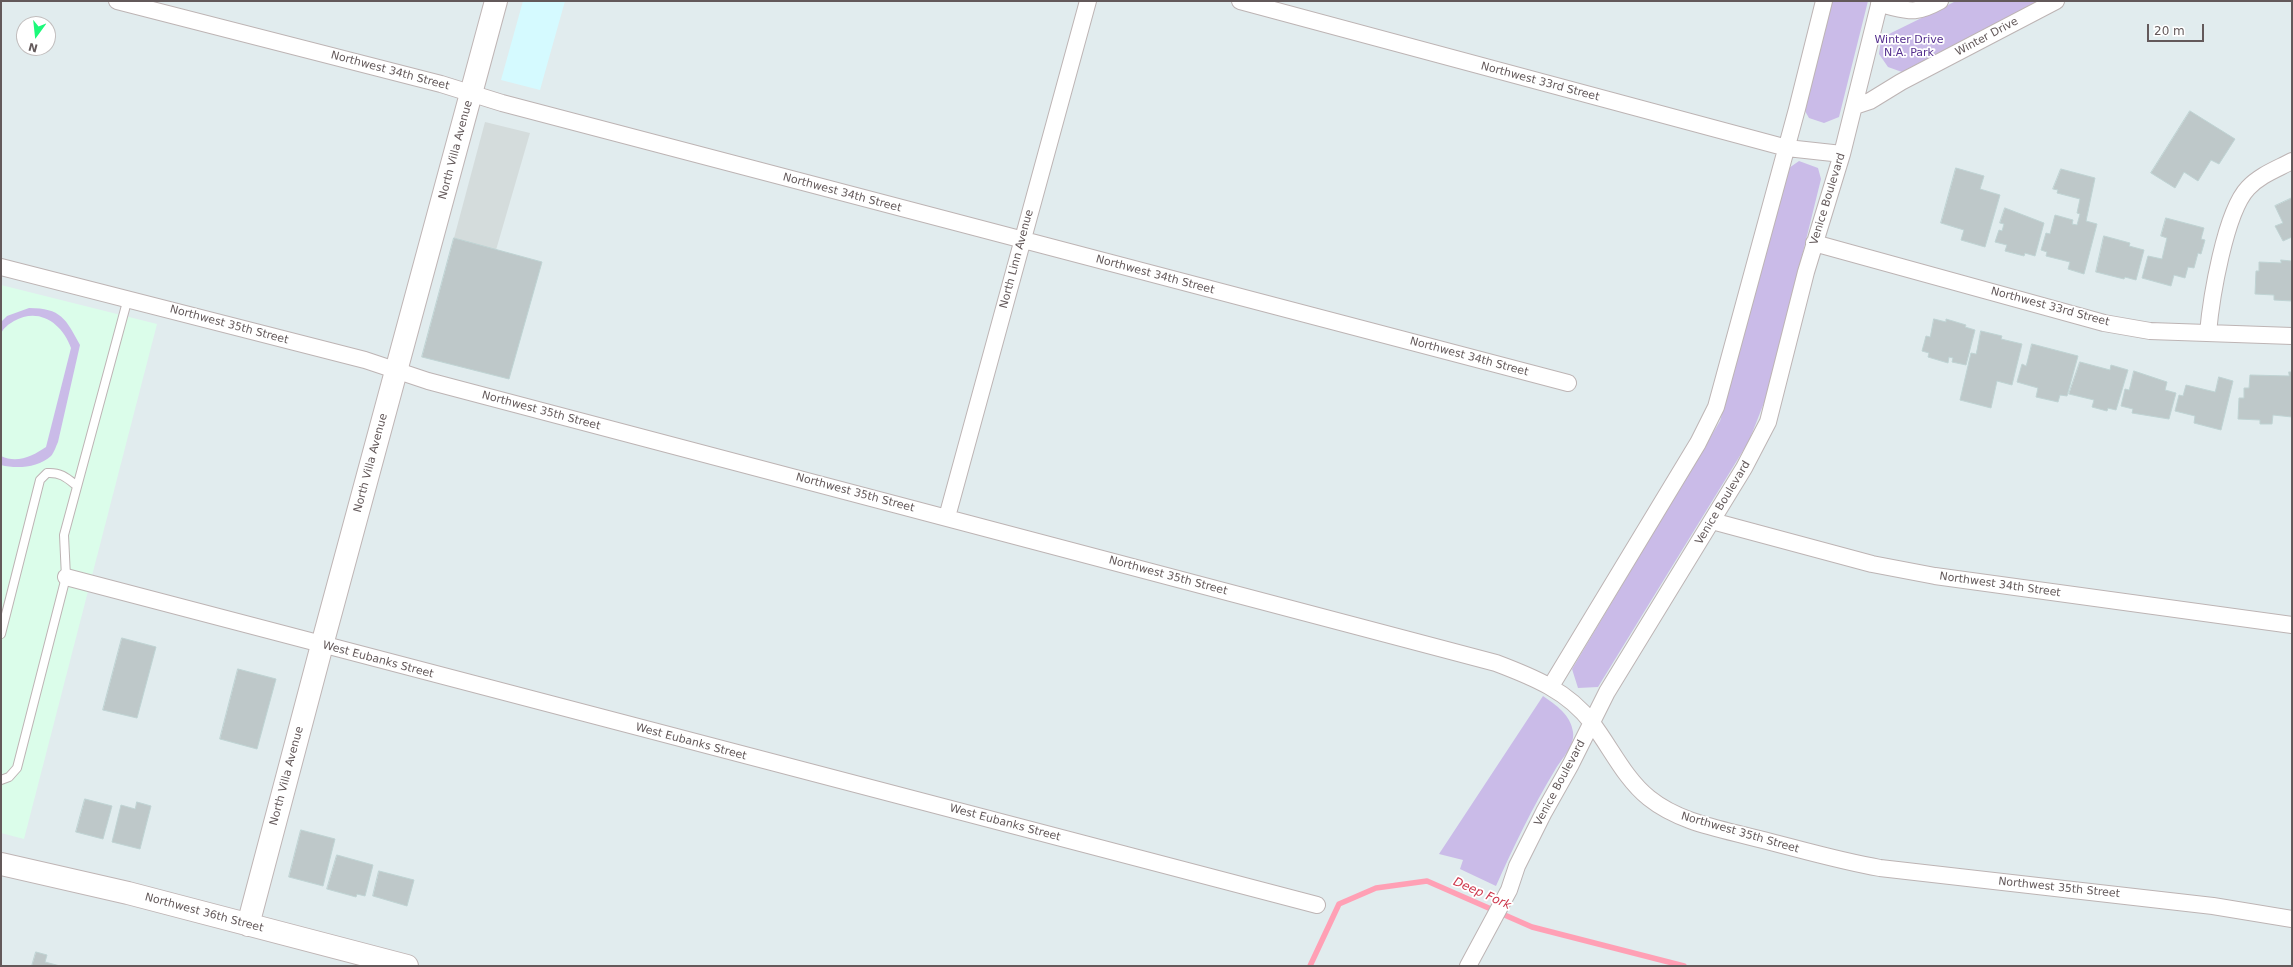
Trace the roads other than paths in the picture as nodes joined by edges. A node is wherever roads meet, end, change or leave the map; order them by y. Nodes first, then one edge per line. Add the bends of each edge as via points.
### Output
1 (117, 1) edge
2 (496, 1) edge
3 (1088, 1) edge
4 (1240, 1) edge
5 (1824, 1) edge
6 (1940, 1) edge
7 (2056, 1) edge
8 (1879, 2) edge
9 (471, 94) junction
10 (1855, 106) junction
11 (1787, 148) junction
12 (1842, 154) junction
13 (2292, 161) edge
14 (1022, 240) junction
15 (1814, 243) junction
16 (1, 267) edge
17 (128, 298) junction
18 (2208, 333) junction
19 (2292, 336) edge
20 (396, 370) junction
21 (1568, 383) dead end
22 (77, 486) junction
23 (947, 517) junction
24 (1712, 521) junction
25 (66, 577) junction
26 (2292, 625) edge
27 (1, 634) edge
28 (322, 645) junction
29 (1551, 686) junction
30 (1592, 722) junction
31 (1, 780) edge
32 (1, 864) edge
33 (1318, 905) dead end
34 (2292, 919) edge
35 (248, 925) junction
36 (406, 966) edge
37 (1468, 966) edge

1 - 9 street, Northwest 34th Street via 441,84
2 - 9 street, North Villa Avenue
3 - 14 street, North Linn Avenue
4 - 11 street, Northwest 33rd Street
5 - 11 street
6 - 8 street via 1925,10 1914,12
7 - 10 street, Winter Drive via 1901,82 1870,101
8 - 10 street, Venice Boulevard
9 - 14 street, Northwest 34th Street
9 - 20 street, North Villa Avenue
10 - 12 street, Venice Boulevard
11 - 12 street, Northwest 33rd Street
11 - 29 street via 1716,407 1698,443
12 - 15 street, Venice Boulevard
13 - 18 street via 2258,178 2247,188 2236,206 2211,300
14 - 21 street, Northwest 34th Street
14 - 23 street, North Linn Avenue
15 - 18 street, Northwest 33rd Street via 2104,323 2150,331
15 - 24 street, Venice Boulevard via 1768,422
16 - 17 street, Northwest 35th Street
17 - 20 street, Northwest 35th Street
17 - 22 lane
18 - 19 street, Northwest 33rd Street
20 - 23 street, Northwest 35th Street via 428,381
20 - 28 street, North Villa Avenue
22 - 25 lane via 64,535
22 - 27 lane via 56,473 47,473 40,480
23 - 29 street, Northwest 35th Street via 1496,663
24 - 26 street, Northwest 34th Street via 1872,564 1935,576
24 - 30 street, Venice Boulevard via 1607,692
25 - 28 street, West Eubanks Street via 289,634
25 - 31 lane via 17,768 9,777
28 - 33 street, West Eubanks Street
28 - 35 street, North Villa Avenue
29 - 30 street, Northwest 35th Street
30 - 34 street, Northwest 35th Street via 1636,786 1675,814 1702,823 1880,868 2213,906
30 - 37 street, Venice Boulevard via 1572,764 1544,812 1509,890
32 - 35 street, Northwest 36th Street via 128,893
35 - 36 street, Northwest 36th Street

